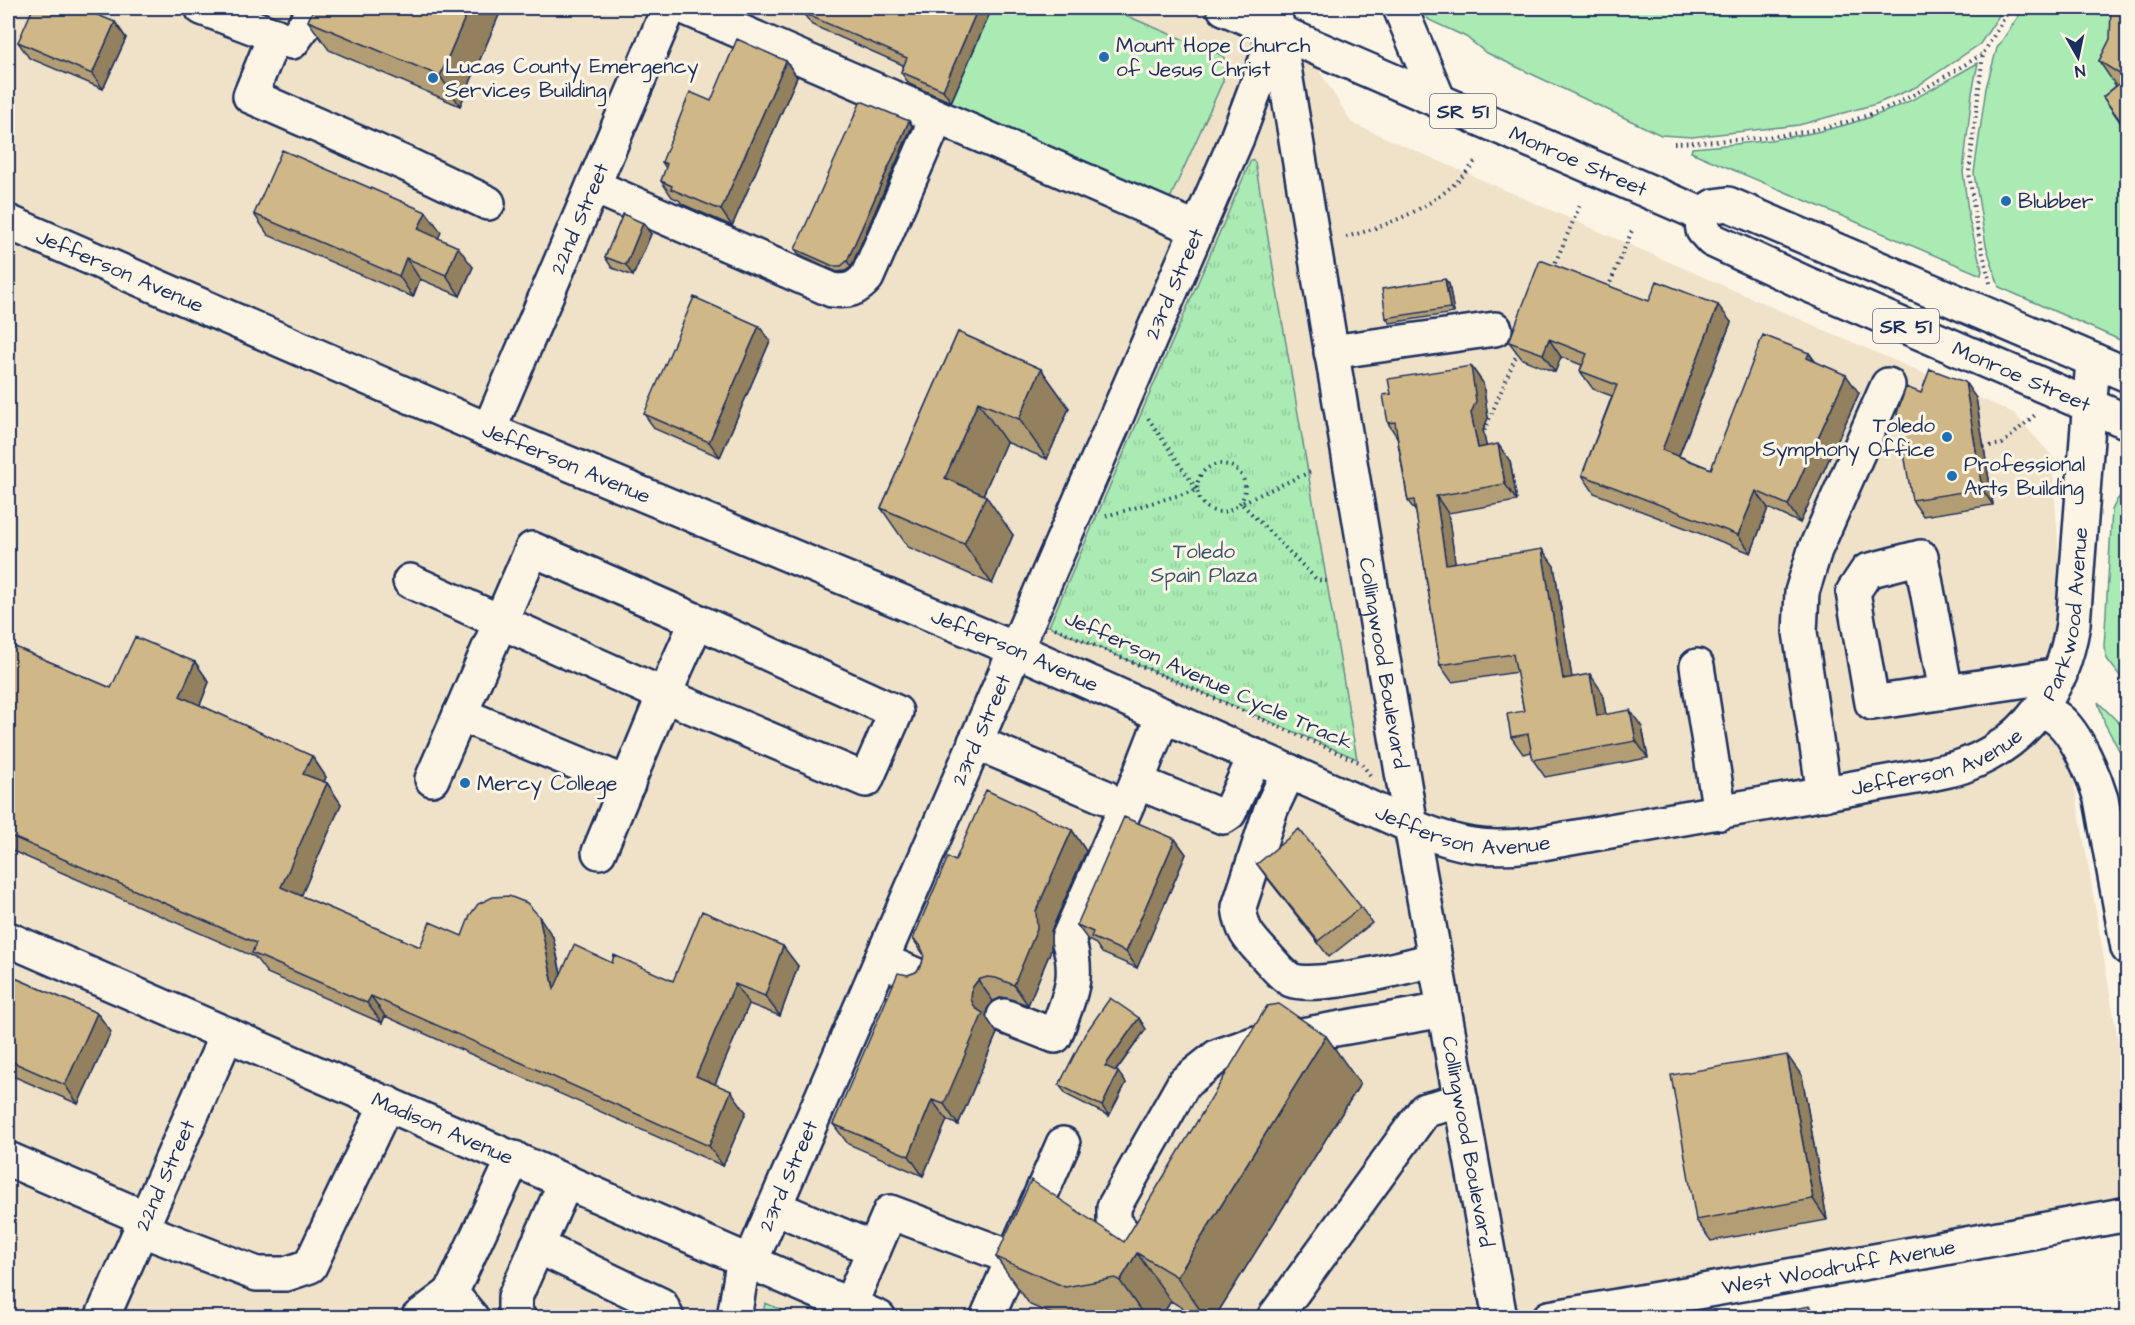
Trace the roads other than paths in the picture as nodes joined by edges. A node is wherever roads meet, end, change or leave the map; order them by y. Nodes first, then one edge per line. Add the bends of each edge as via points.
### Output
1 (202, 8) edge
2 (317, 8) edge
3 (669, 8) edge
4 (686, 8) edge
5 (1224, 8) edge
6 (1400, 8) edge
7 (1275, 19) edge
8 (275, 36) junction
9 (1439, 101) junction
10 (937, 117) junction
11 (593, 186) junction
12 (488, 203) dead end
13 (1701, 214) junction
14 (8, 222) edge
15 (1197, 230) junction
16 (1508, 336) road end
17 (1331, 351) junction
18 (2093, 360) junction
19 (2127, 375) edge
20 (1888, 385) dead end
21 (2089, 405) junction
22 (2127, 422) edge
23 (489, 430) junction
24 (410, 581) dead end
25 (697, 621) junction
26 (500, 622) junction
27 (1015, 649) junction
28 (1697, 666) dead end
29 (2060, 675) junction
30 (1946, 692) dead end
31 (664, 695) junction
32 (2041, 709) junction
33 (460, 714) junction
34 (1163, 715) junction
35 (975, 742) junction
36 (1255, 756) junction
37 (1289, 771) junction
38 (432, 779) dead end
39 (1137, 782) junction
40 (628, 784) junction
41 (1824, 794) junction
42 (1106, 797) dead end
43 (1720, 813) junction
44 (1411, 826) junction
45 (599, 852) dead end
46 (8, 939) edge
47 (2127, 948) edge
48 (881, 960) junction
49 (1435, 960) junction
50 (920, 977) edge
51 (1444, 1010) junction
52 (1004, 1016) dead end
53 (227, 1034) junction
54 (1271, 1040) junction
55 (1266, 1073) edge
56 (1461, 1101) junction
57 (387, 1103) junction
58 (1064, 1144) dead end
59 (514, 1158) junction
60 (8, 1159) edge
61 (567, 1181) junction
62 (774, 1207) junction
63 (2127, 1214) edge
64 (1181, 1216) edge
65 (142, 1224) junction
66 (537, 1246) junction
67 (874, 1250) junction
68 (1014, 1258) junction
69 (747, 1259) junction
70 (451, 1293) junction
71 (850, 1305) junction
72 (102, 1317) edge
73 (418, 1317) edge
74 (472, 1317) edge
75 (519, 1317) edge
76 (667, 1317) edge
77 (734, 1317) edge
78 (879, 1317) edge
79 (987, 1317) edge
80 (1274, 1317) edge
81 (1500, 1317) edge
82 (1550, 1317) edge

1 - 8 street
2 - 8 street via 292,42
3 - 11 street, 22nd Street
4 - 10 street
5 - 7 street, Monroe Street / SR 51
6 - 9 street
7 - 9 street, Monroe Street / SR 51
7 - 15 street, 23rd Street via 1237,138
7 - 17 street, Collingwood Boulevard
8 - 12 street via 250,96
9 - 13 street, Monroe Street / SR 51
10 - 11 street via 867,277 858,287 845,292 832,290
10 - 15 street
11 - 23 street, 22nd Street
13 - 18 street, Monroe Street / SR 51 via 1728,204
13 - 21 street, Monroe Street / SR 51 via 1703,230 1712,240
14 - 23 street, Jefferson Avenue
15 - 27 street, 23rd Street
16 - 17 street
17 - 44 street, Collingwood Boulevard
18 - 19 street, Monroe Street / SR 51
18 - 21 street, Parkwood Avenue
20 - 41 street via 1815,550 1802,592 1800,632
21 - 22 street, Monroe Street / SR 51
21 - 29 street, Parkwood Avenue via 2073,624
23 - 27 street, Jefferson Avenue
24 - 26 street
25 - 26 street via 532,549
25 - 31 street
25 - 31 street via 896,712 866,780
26 - 31 street
26 - 33 street
27 - 34 street, Jefferson Avenue
27 - 35 street, 23rd Street
28 - 43 street
29 - 30 street
29 - 32 street, Parkwood Avenue
31 - 40 street
32 - 41 street, Jefferson Avenue via 2015,736 1962,766
32 - 47 street, Parkwood Avenue via 2059,719 2096,782
33 - 38 street
33 - 40 street
34 - 36 street, Jefferson Avenue
34 - 39 street
35 - 42 street
35 - 48 street, 23rd Street
36 - 37 street, Jefferson Avenue
36 - 39 street via 1229,813 1223,817
37 - 44 street, Jefferson Avenue
37 - 49 street via 1271,809 1239,907 1246,935 1288,978 1299,983
39 - 52 street via 1068,939 1074,959 1074,983 1055,1036
40 - 45 street
41 - 43 street, Jefferson Avenue
43 - 44 street, Jefferson Avenue via 1508,848 1470,846
44 - 49 street, Collingwood Boulevard
46 - 53 street, Madison Avenue
48 - 50 street
48 - 62 street, 23rd Street
49 - 51 street, Collingwood Boulevard
51 - 54 street
51 - 56 street, Collingwood Boulevard
53 - 57 street, Madison Avenue
53 - 65 street, 22nd Street
54 - 55 street
54 - 64 street via 1218,1056 1184,1083 1114,1207 1114,1221 1125,1236 1147,1249 1168,1237
56 - 80 street via 1425,1110
56 - 81 street, Collingwood Boulevard
57 - 59 street, Madison Avenue
57 - 65 street via 310,1266 286,1274 257,1274
58 - 68 street
59 - 61 street, Madison Avenue
59 - 70 street
60 - 65 street
61 - 66 street
61 - 69 street, Madison Avenue
62 - 67 street
62 - 69 street, 23rd Street
63 - 82 street, West Woodruff Avenue
65 - 72 street, 22nd Street
66 - 75 street via 515,1297 515,1315
66 - 76 street via 661,1305
67 - 68 street via 891,1212
67 - 71 street
68 - 79 street
69 - 71 street, Madison Avenue
69 - 77 street, 23rd Street
70 - 73 street
70 - 74 street
71 - 78 street, Madison Avenue

